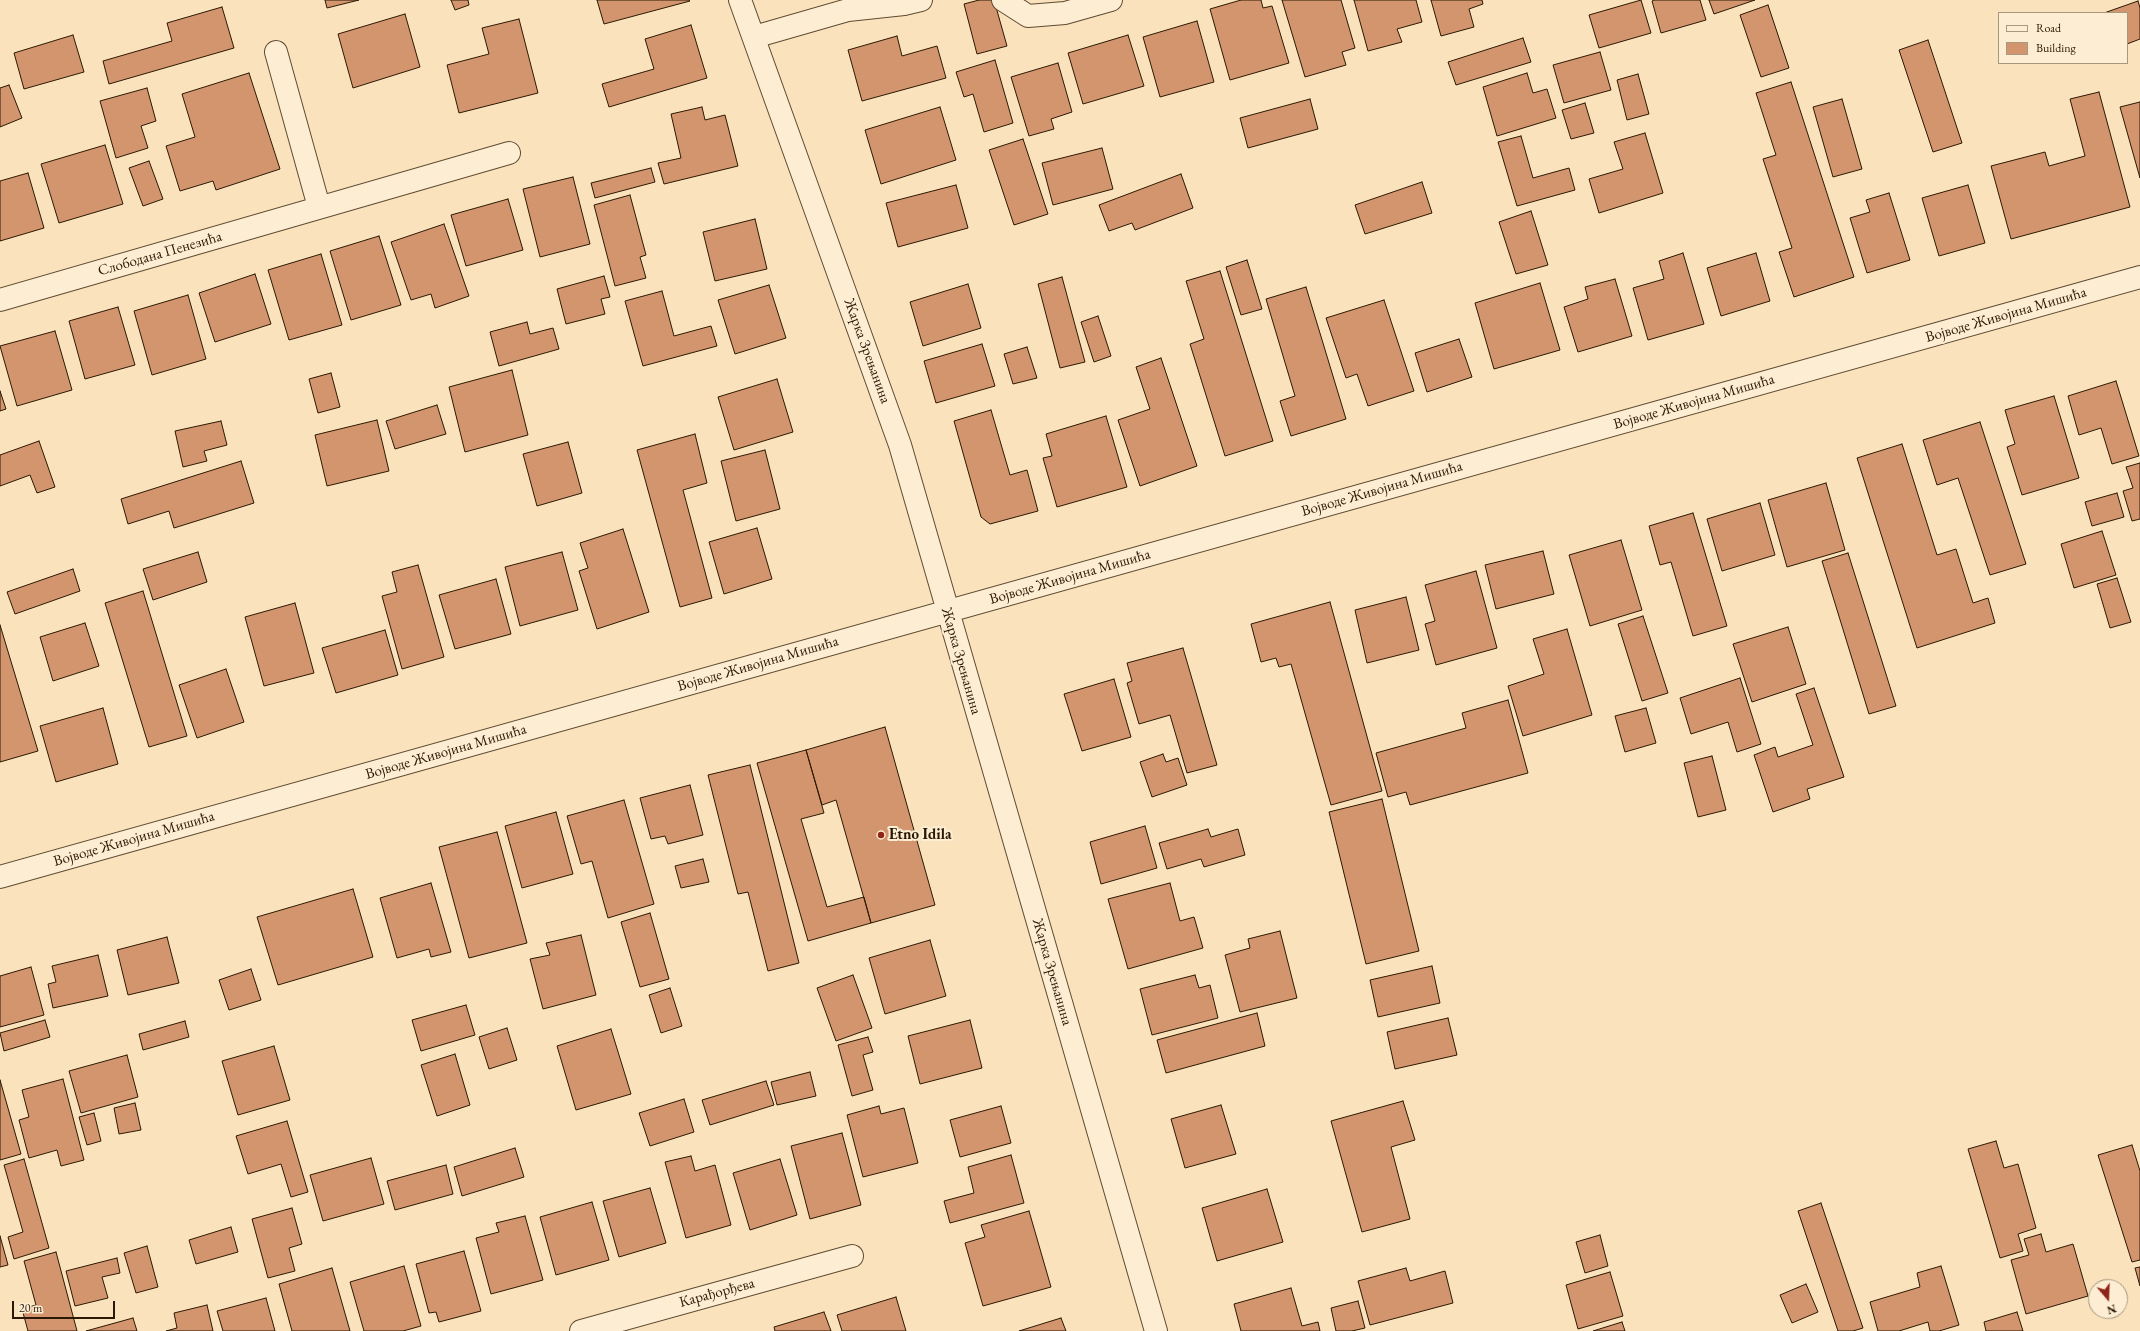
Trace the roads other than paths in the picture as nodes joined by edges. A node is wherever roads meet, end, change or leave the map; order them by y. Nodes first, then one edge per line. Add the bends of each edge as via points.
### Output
1 (740, 0) edge
2 (921, 0) edge
3 (1003, 0) edge
4 (1111, 0) edge
5 (754, 37) junction
6 (276, 52) dead end
7 (509, 153) dead end
8 (319, 207) junction
9 (2140, 278) edge
10 (0, 300) edge
11 (947, 611) junction
12 (0, 877) edge
13 (852, 1256) dead end
14 (582, 1331) edge
15 (1156, 1331) edge

1 - 5 street, Жарка Зрењанина
2 - 5 street via 848,10
3 - 4 street via 1028,16 1065,12
5 - 11 street, Жарка Зрењанина via 900,445
6 - 8 street
7 - 8 street, Слободана Пенезића
8 - 10 street, Слободана Пенезића
9 - 11 street, Војводе Живојина Мишића
11 - 12 street, Војводе Живојина Мишића
11 - 15 street, Жарка Зрењанина
13 - 14 street, Карађорђева

